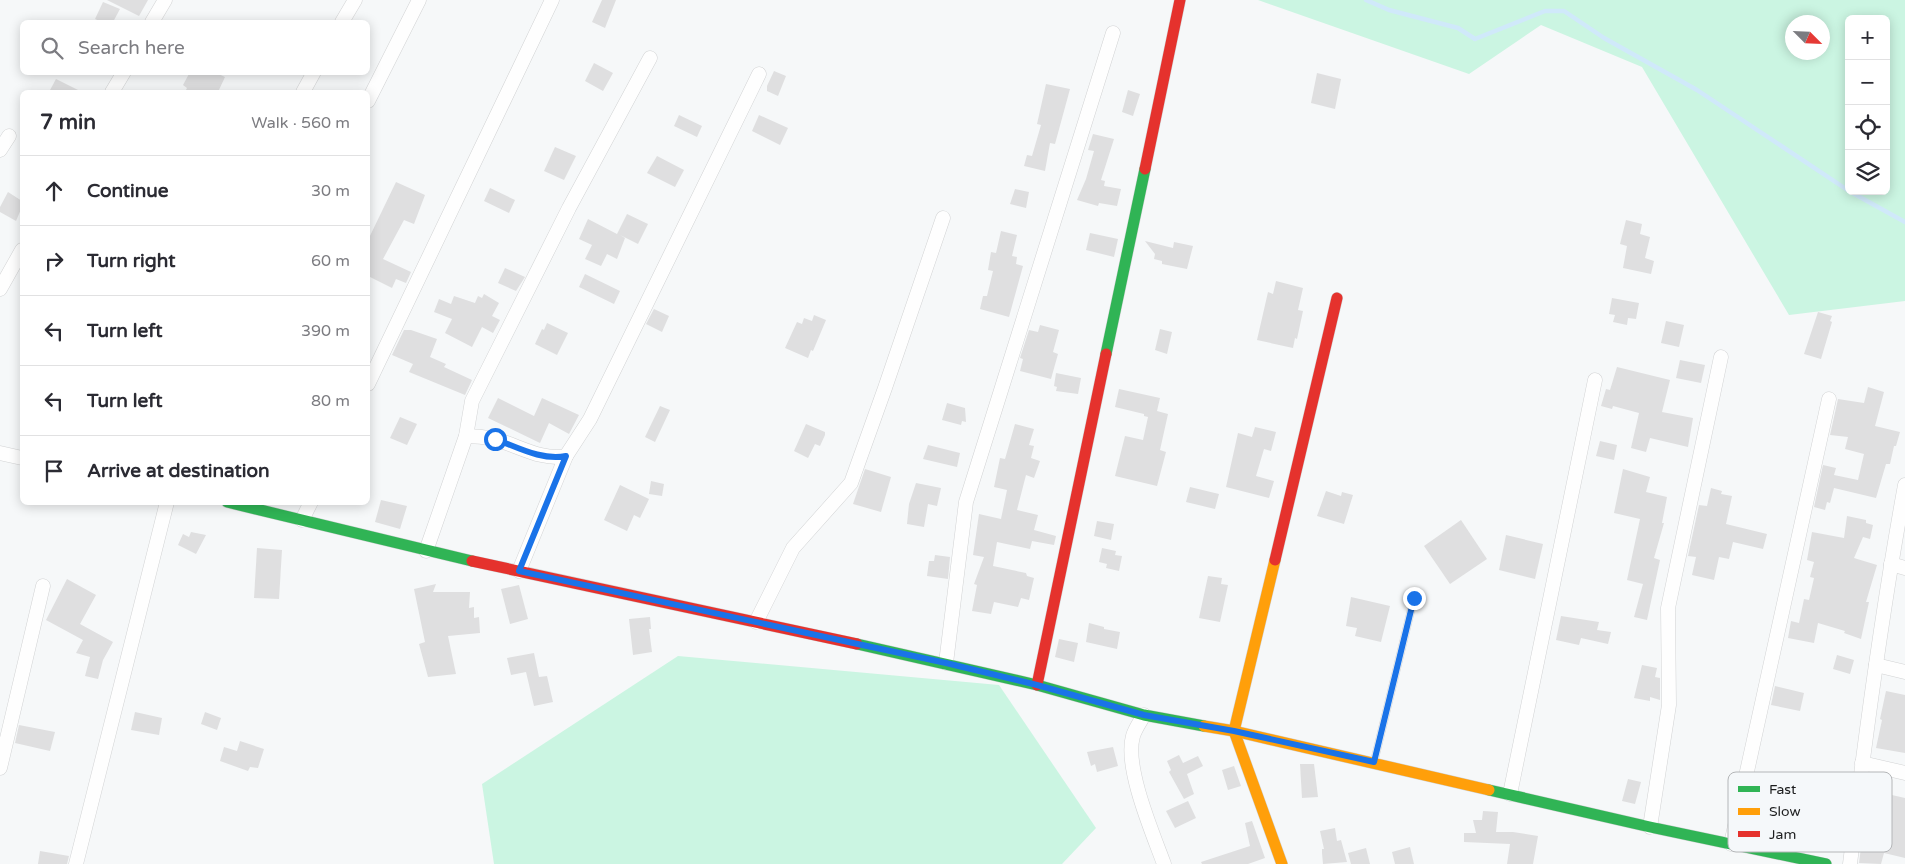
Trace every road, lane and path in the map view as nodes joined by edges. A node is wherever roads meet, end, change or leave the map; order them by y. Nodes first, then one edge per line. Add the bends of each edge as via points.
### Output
1 (165, 0) edge
2 (355, 0) edge
3 (419, 0) edge
4 (552, 0) edge
5 (1180, 0) edge
6 (153, 20) edge
7 (343, 20) edge
8 (1112, 34) dead end
9 (650, 58) dead end
10 (759, 74) dead end
11 (122, 75) edge
12 (312, 75) edge
13 (113, 90) edge
14 (304, 90) edge
15 (370, 97) edge
16 (9, 136) dead end
17 (0, 150) edge
18 (943, 218) dead end
19 (20, 254) edge
20 (0, 289) edge
21 (1337, 298) dead end
22 (1721, 357) dead end
23 (370, 380) edge
24 (1595, 380) dead end
25 (1829, 399) dead end
26 (466, 436) junction
27 (0, 453) edge
28 (566, 456) junction
29 (20, 458) edge
30 (1905, 485) edge
31 (166, 505) edge
32 (240, 505) edge
33 (310, 505) edge
34 (302, 520) junction
35 (426, 551) junction
36 (1891, 564) junction
37 (1905, 568) edge
38 (519, 571) junction
39 (43, 586) dead end
40 (1414, 598) dead end
41 (756, 622) junction
42 (946, 663) junction
43 (1876, 665) junction
44 (1905, 672) edge
45 (1037, 685) junction
46 (1144, 715) junction
47 (1234, 731) junction
48 (1374, 762) junction
49 (1862, 763) junction
50 (0, 768) edge
51 (1747, 772) edge
52 (1861, 772) edge
53 (1905, 773) edge
54 (1510, 794) junction
55 (1650, 827) junction
56 (1728, 843) edge
57 (1769, 852) edge
58 (76, 864) edge
59 (1164, 864) edge
60 (1282, 864) edge
61 (1826, 864) edge

1 - 6 street
2 - 7 street
3 - 15 street
4 - 23 street
5 - 45 street
8 - 42 street via 966,502
9 - 26 street via 569,208 472,401
10 - 28 street via 590,419
11 - 13 street
12 - 14 street
16 - 17 street
18 - 41 street via 851,483 793,548
19 - 20 street
21 - 47 street
22 - 55 street via 1668,608 1669,705
24 - 54 street
25 - 51 street
26 - 28 street via 495,439 545,457
26 - 35 street
27 - 29 street
28 - 38 street
30 - 36 street
31 - 58 street
32 - 34 street
33 - 34 street
34 - 35 street
35 - 38 street
36 - 37 street
36 - 43 street
38 - 41 street
39 - 50 street
40 - 48 lane
41 - 42 street
42 - 45 street
43 - 44 street
43 - 49 street
45 - 46 street
46 - 47 street
46 - 59 street via 1133,737 1132,766
47 - 48 street
47 - 60 street
48 - 54 street
49 - 52 street
49 - 53 street
54 - 55 street
55 - 56 street
57 - 61 street

